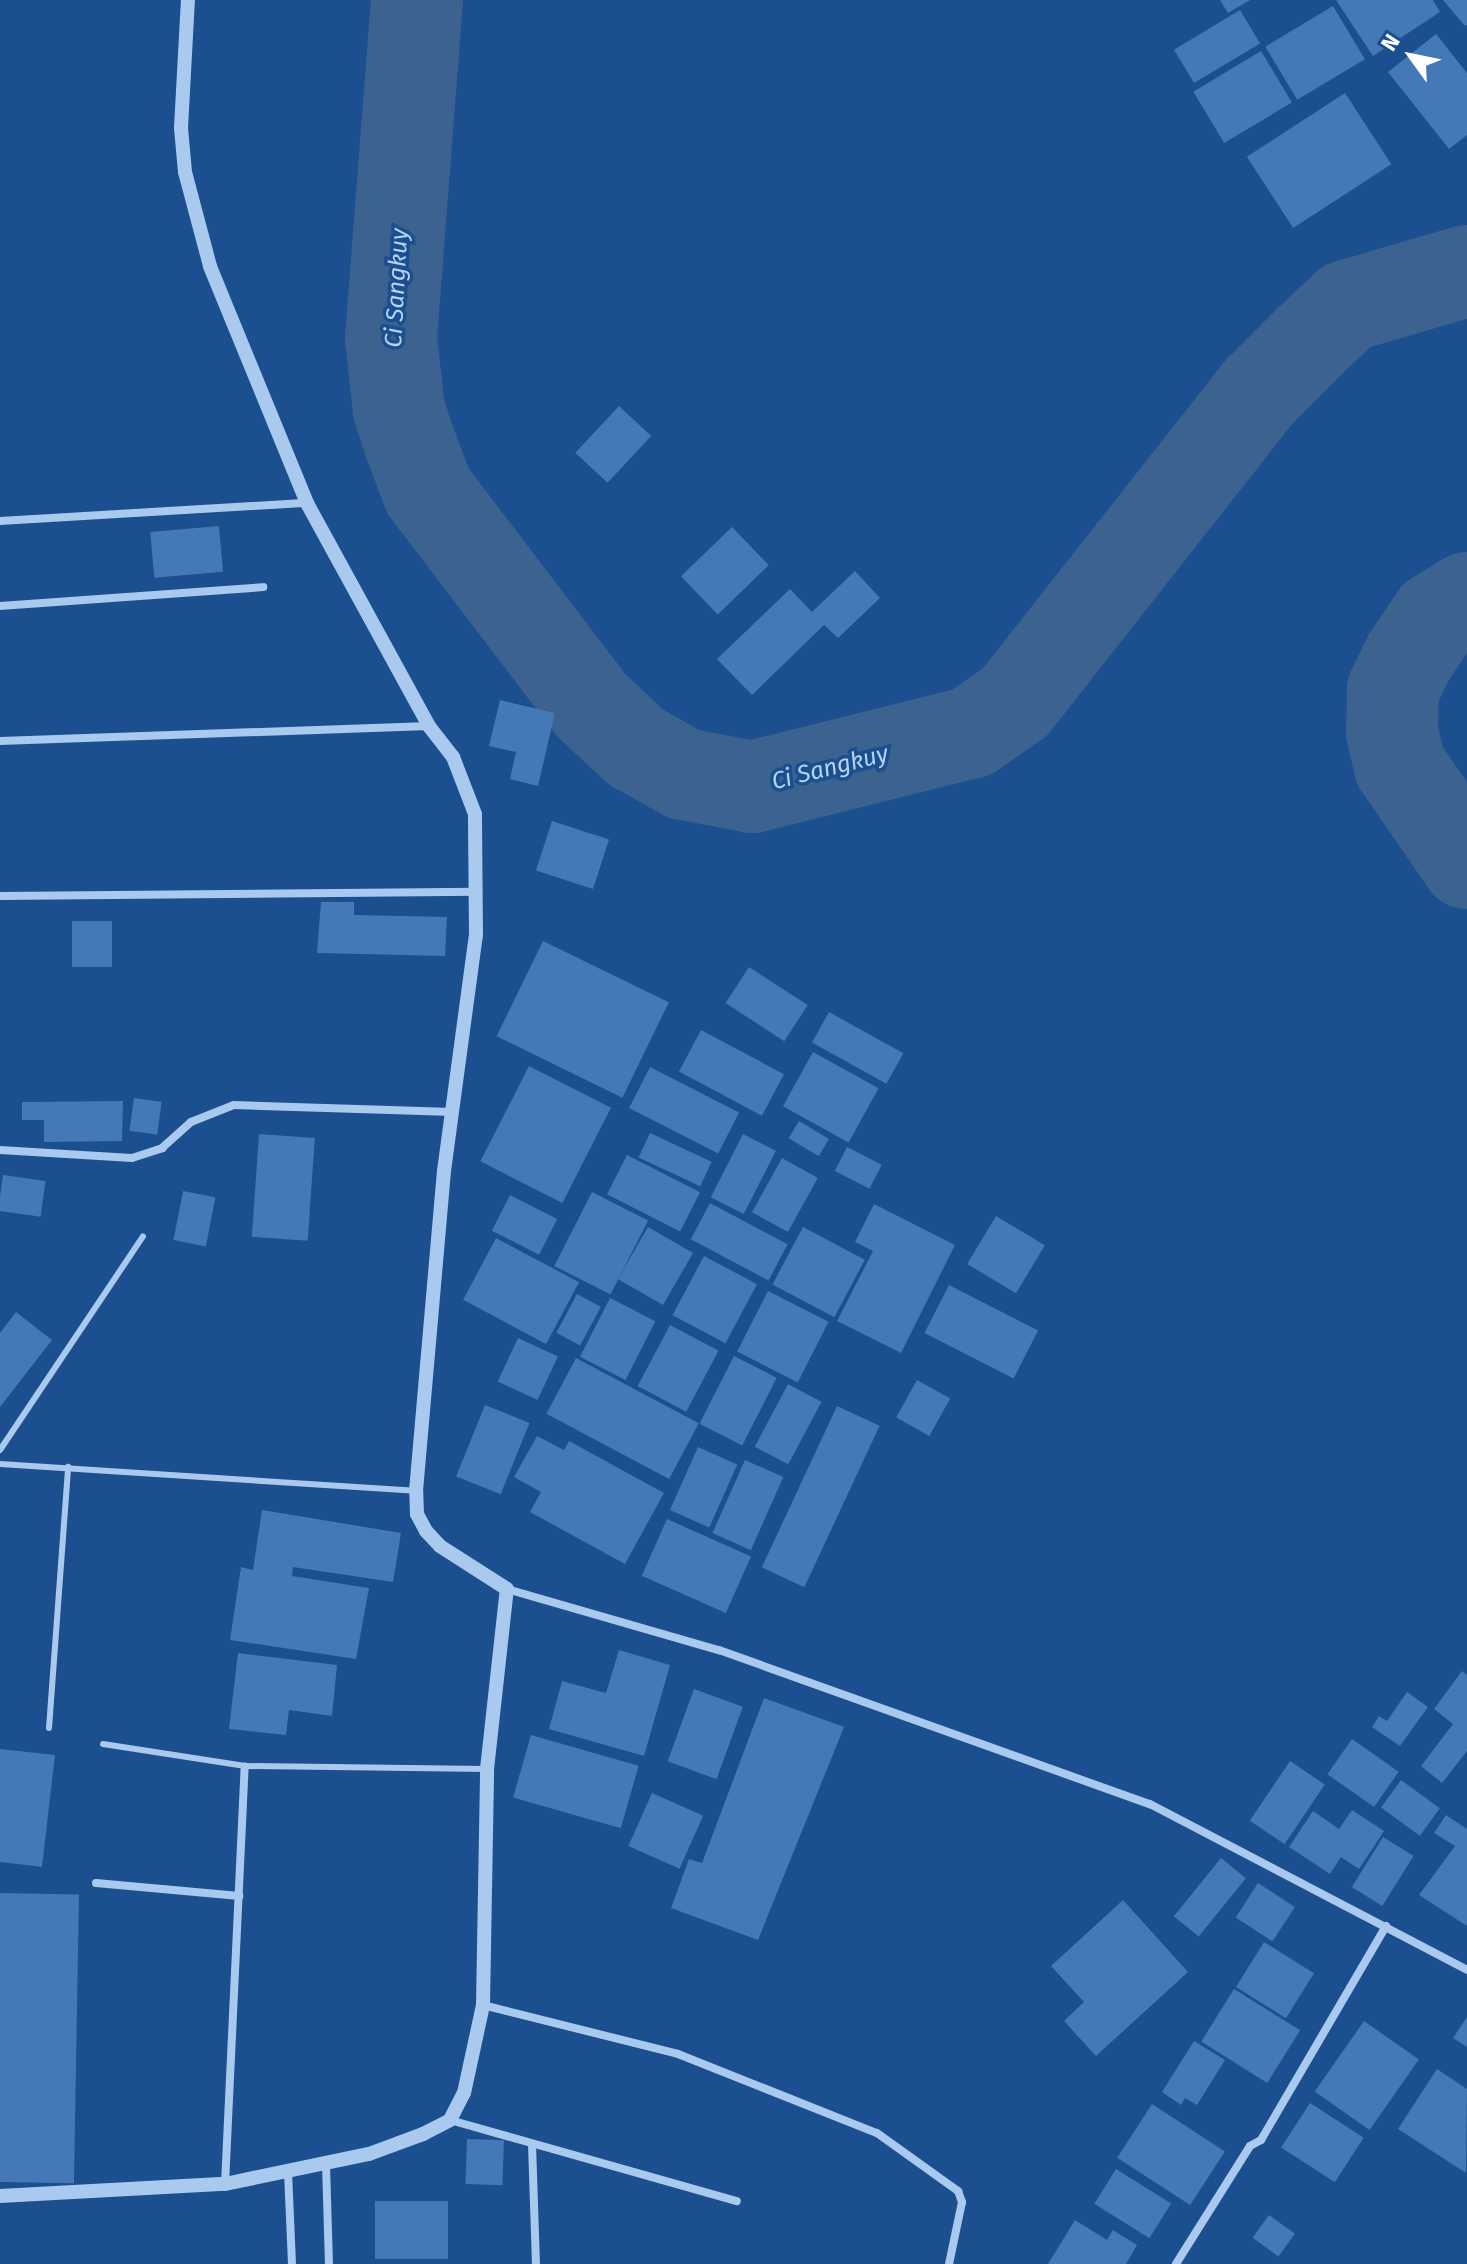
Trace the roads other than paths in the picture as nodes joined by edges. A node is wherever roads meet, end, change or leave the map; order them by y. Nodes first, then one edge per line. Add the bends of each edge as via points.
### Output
1 (188, 0) edge
2 (307, 503) junction
3 (0, 521) edge
4 (263, 587) dead end
5 (0, 606) edge
6 (429, 726) junction
7 (0, 741) edge
8 (477, 892) junction
9 (0, 896) edge
10 (453, 1112) junction
11 (0, 1150) edge
12 (143, 1236) dead end
13 (0, 1450) edge
14 (0, 1464) edge
15 (68, 1467) junction
16 (416, 1491) junction
17 (507, 1589) junction
18 (49, 1728) dead end
19 (103, 1744) dead end
20 (245, 1766) junction
21 (487, 1769) junction
22 (96, 1883) dead end
23 (239, 1896) junction
24 (1386, 1926) junction
25 (1467, 1970) edge
26 (483, 2005) junction
27 (450, 2120) junction
28 (532, 2144) junction
29 (326, 2164) junction
30 (288, 2172) junction
31 (225, 2184) junction
32 (0, 2196) edge
33 (737, 2201) dead end
34 (292, 2264) edge
35 (329, 2264) edge
36 (536, 2264) edge
37 (949, 2264) edge
38 (1176, 2264) edge

1 - 2 street via 181,128 187,184 210,266
2 - 3 street
2 - 6 street
4 - 5 street
6 - 7 street
6 - 8 street via 453,757 475,814
8 - 9 street
8 - 10 street
10 - 11 street via 234,1105 191,1122 162,1148 132,1158
10 - 16 street
12 - 13 lane
14 - 15 lane
15 - 16 lane
15 - 18 lane
16 - 17 street via 417,1514 440,1546
17 - 21 street
17 - 24 street via 719,1650 1150,1804
19 - 20 lane
20 - 21 lane
20 - 23 street
21 - 26 street
22 - 23 street
23 - 31 street
24 - 25 street
24 - 38 street via 1261,2140 1250,2146
26 - 27 street via 473,2065
26 - 37 street via 678,2054 877,2133 958,2191 962,2202
27 - 28 street
27 - 29 street via 383,2149
28 - 33 street
28 - 36 street
29 - 30 street
29 - 35 street
30 - 31 street
30 - 34 street
31 - 32 street

